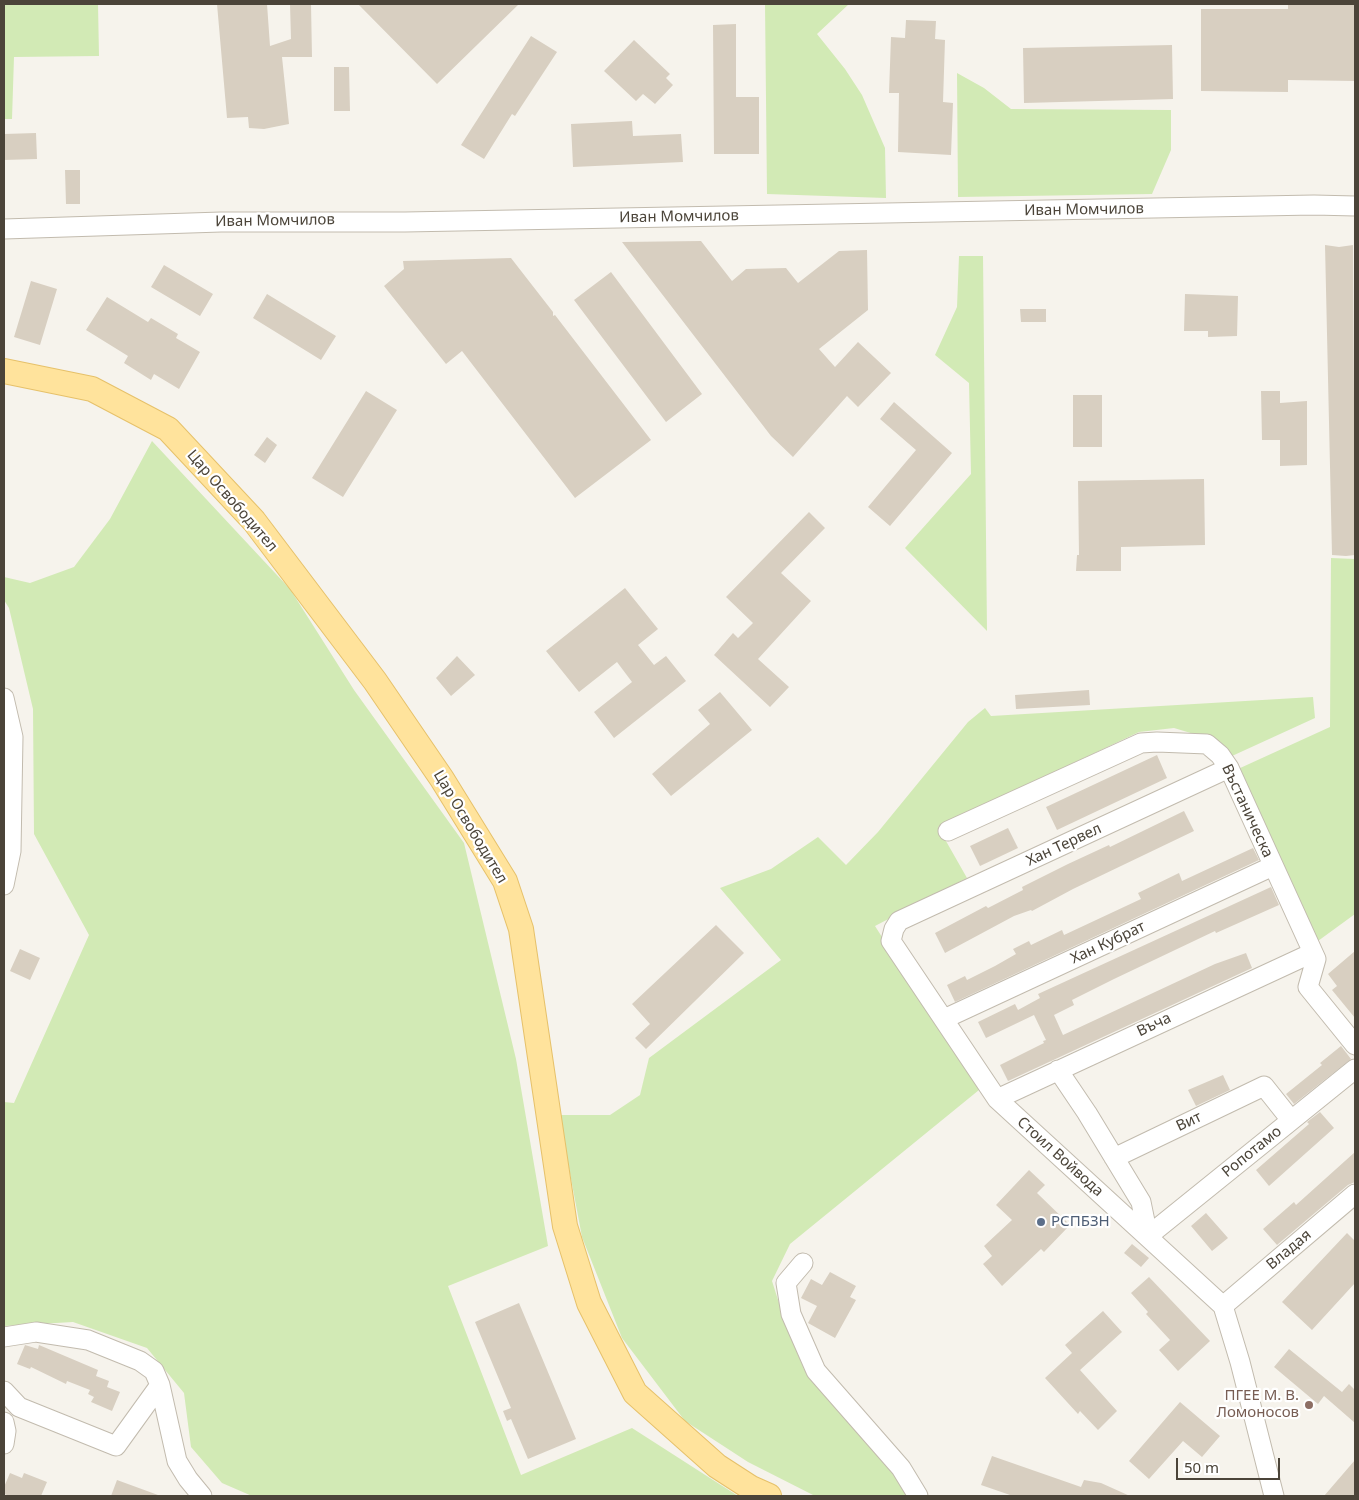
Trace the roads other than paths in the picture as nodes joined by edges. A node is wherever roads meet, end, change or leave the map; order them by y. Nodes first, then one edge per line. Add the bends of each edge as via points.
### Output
1 (1355, 206) edge
2 (4, 229) edge
3 (4, 371) edge
4 (4, 698) edge
5 (1229, 768) junction
6 (948, 831) dead end
7 (1273, 866) junction
8 (4, 885) edge
9 (899, 921) joint
10 (1312, 953) junction
11 (944, 1019) junction
12 (1355, 1045) edge
13 (1355, 1069) edge
14 (1058, 1070) junction
15 (997, 1099) junction
16 (1291, 1120) junction
17 (1114, 1158) junction
18 (1355, 1194) edge
19 (1148, 1236) junction
20 (802, 1263) dead end
21 (1223, 1306) junction
22 (4, 1337) edge
23 (160, 1385) junction
24 (4, 1391) edge
25 (4, 1422) edge
26 (4, 1444) edge
27 (202, 1496) edge
28 (769, 1496) edge
29 (918, 1496) edge
30 (1274, 1496) edge

1 - 2 street, Иван Момчилов via 405,222 222,222
3 - 28 main road, Цар Освободител via 92,389 168,429 254,521 376,681 505,881 521,929 565,1226 589,1303 635,1393 717,1466
4 - 8 street via 13,737 11,851
5 - 6 street, Въстаническа via 1220,754 1206,744 1141,743
5 - 7 street, Въстаническа
5 - 9 street, Хан Тервел
7 - 10 street, Въстаническа
7 - 11 street, Хан Кубрат
9 - 11 street, Стоил Войвода via 891,941
10 - 12 street, Въстаническа via 1316,959 1308,987
10 - 14 street, Въча
11 - 15 street, Стоил Войвода
13 - 16 street, Ропотамо
14 - 15 street, Въча
14 - 17 street
15 - 19 street, Стоил Войвода
16 - 17 street, Вит via 1264,1086
16 - 19 street, Ропотамо
17 - 19 street via 1141,1202
18 - 21 street, Владая
19 - 21 street, Стоил Войвода
20 - 29 street via 786,1283 791,1314 816,1371 902,1468
21 - 30 street
22 - 23 street via 36,1332 88,1340 140,1361 154,1371
23 - 24 street via 116,1446 19,1407
23 - 27 street via 177,1461
25 - 26 street

